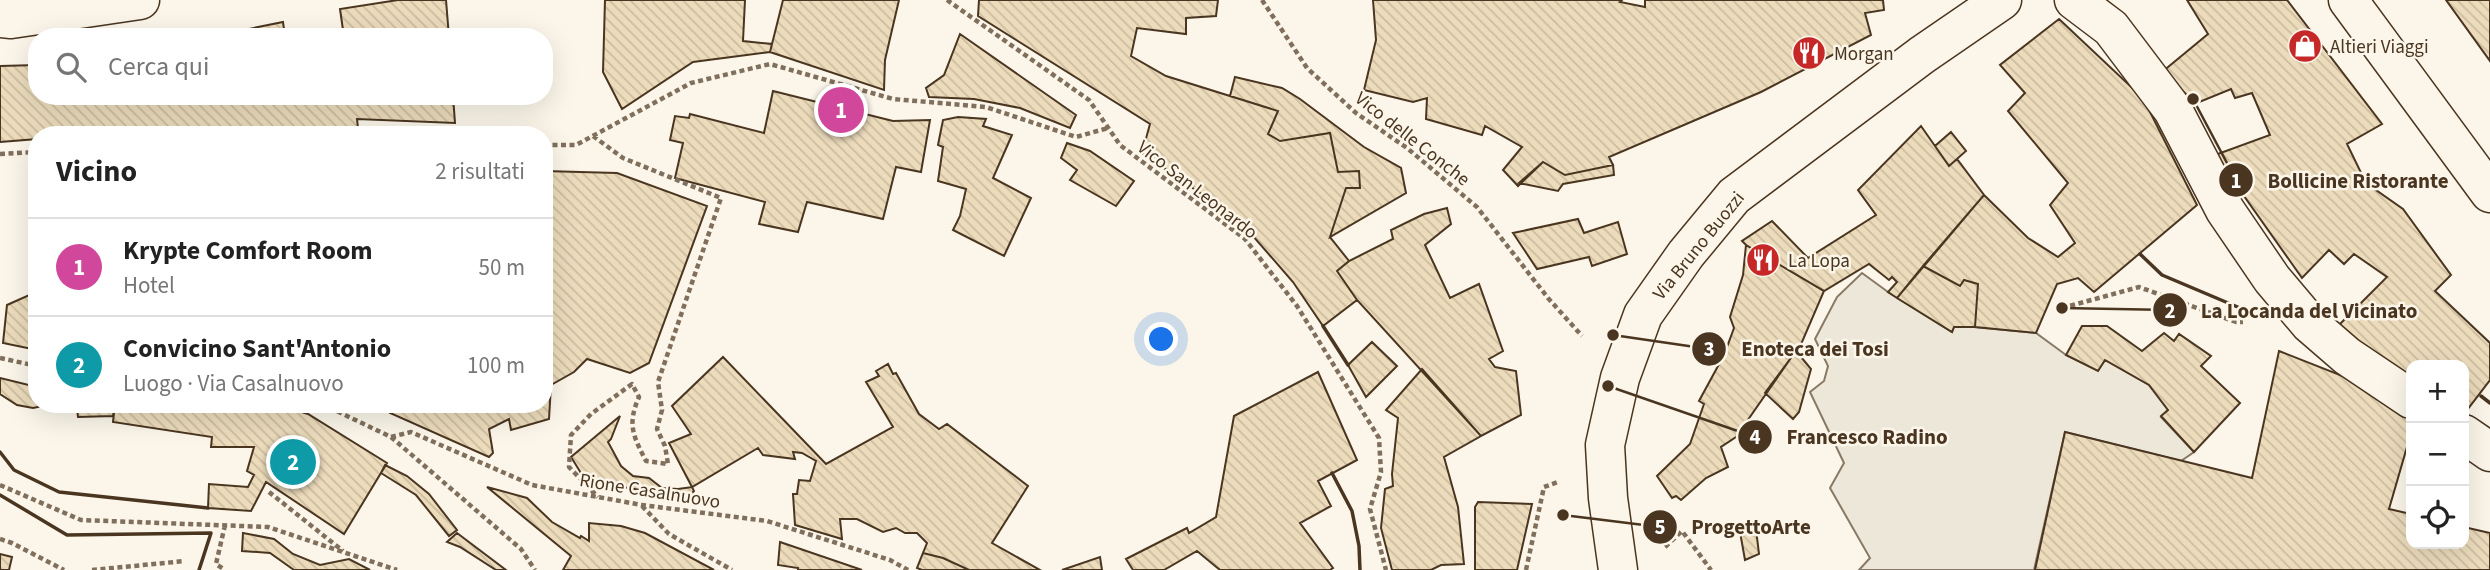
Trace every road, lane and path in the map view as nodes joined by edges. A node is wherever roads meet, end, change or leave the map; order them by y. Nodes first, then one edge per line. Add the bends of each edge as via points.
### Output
1 (140, 0) edge
2 (947, 0) edge
3 (1262, 0) edge
4 (2002, 0) edge
5 (2074, 0) edge
6 (2348, 0) edge
7 (0, 18) edge
8 (1108, 128) junction
9 (593, 136) junction
10 (553, 145) edge
11 (28, 152) edge
12 (0, 154) edge
13 (2490, 194) edge
14 (1548, 298) dead end
15 (2062, 308) dead end
16 (2310, 324) junction
17 (0, 358) edge
18 (28, 364) edge
19 (2406, 396) edge
20 (341, 413) edge
21 (391, 437) junction
22 (2469, 437) edge
23 (2490, 452) edge
24 (0, 485) edge
25 (269, 492) dead end
26 (598, 497) junction
27 (642, 505) junction
28 (1539, 512) dead end
29 (225, 525) junction
30 (0, 539) edge
31 (346, 553) junction
32 (185, 561) dead end
33 (64, 570) edge
34 (92, 570) edge
35 (225, 570) edge
36 (397, 570) edge
37 (535, 570) edge
38 (732, 570) edge
39 (908, 570) edge
40 (1386, 570) edge
41 (1526, 570) edge
42 (1618, 570) edge

1 - 7 street
2 - 8 path, Vico San Leonardo via 1089,100
3 - 14 path, Vico delle Conche via 1307,68 1356,113 1407,148 1477,207
4 - 42 street, Via Bruno Buozzi via 1734,196 1643,315 1620,378 1605,445
5 - 16 street via 2111,28 2173,110 2225,210 2272,279
6 - 13 street
8 - 9 path via 1076,137 986,107 893,99 770,64 691,83
8 - 40 path, Vico San Leonardo via 1120,145 1245,239 1304,317 1379,438 1381,472 1370,509
9 - 10 path via 576,145
9 - 26 path via 623,158 721,198 659,382 662,410 657,429 668,464 646,461 634,438 631,414 639,397 632,384 571,435 569,467
11 - 12 path
15 - 16 path via 2139,287 2236,322
16 - 19 street via 2347,356
17 - 18 path
20 - 21 path, Rione Casalnuovo
21 - 26 path, Rione Casalnuovo via 411,432 532,485
21 - 37 path, Rione Casalnuovo via 521,549
22 - 23 street
24 - 29 path via 81,520
25 - 31 path
26 - 27 path, Rione Casalnuovo
27 - 38 path via 669,534
27 - 39 path, Rione Casalnuovo via 767,521 890,560
28 - 41 path
29 - 31 path via 268,527
29 - 35 path via 216,564
30 - 33 path
31 - 36 path
32 - 34 path

